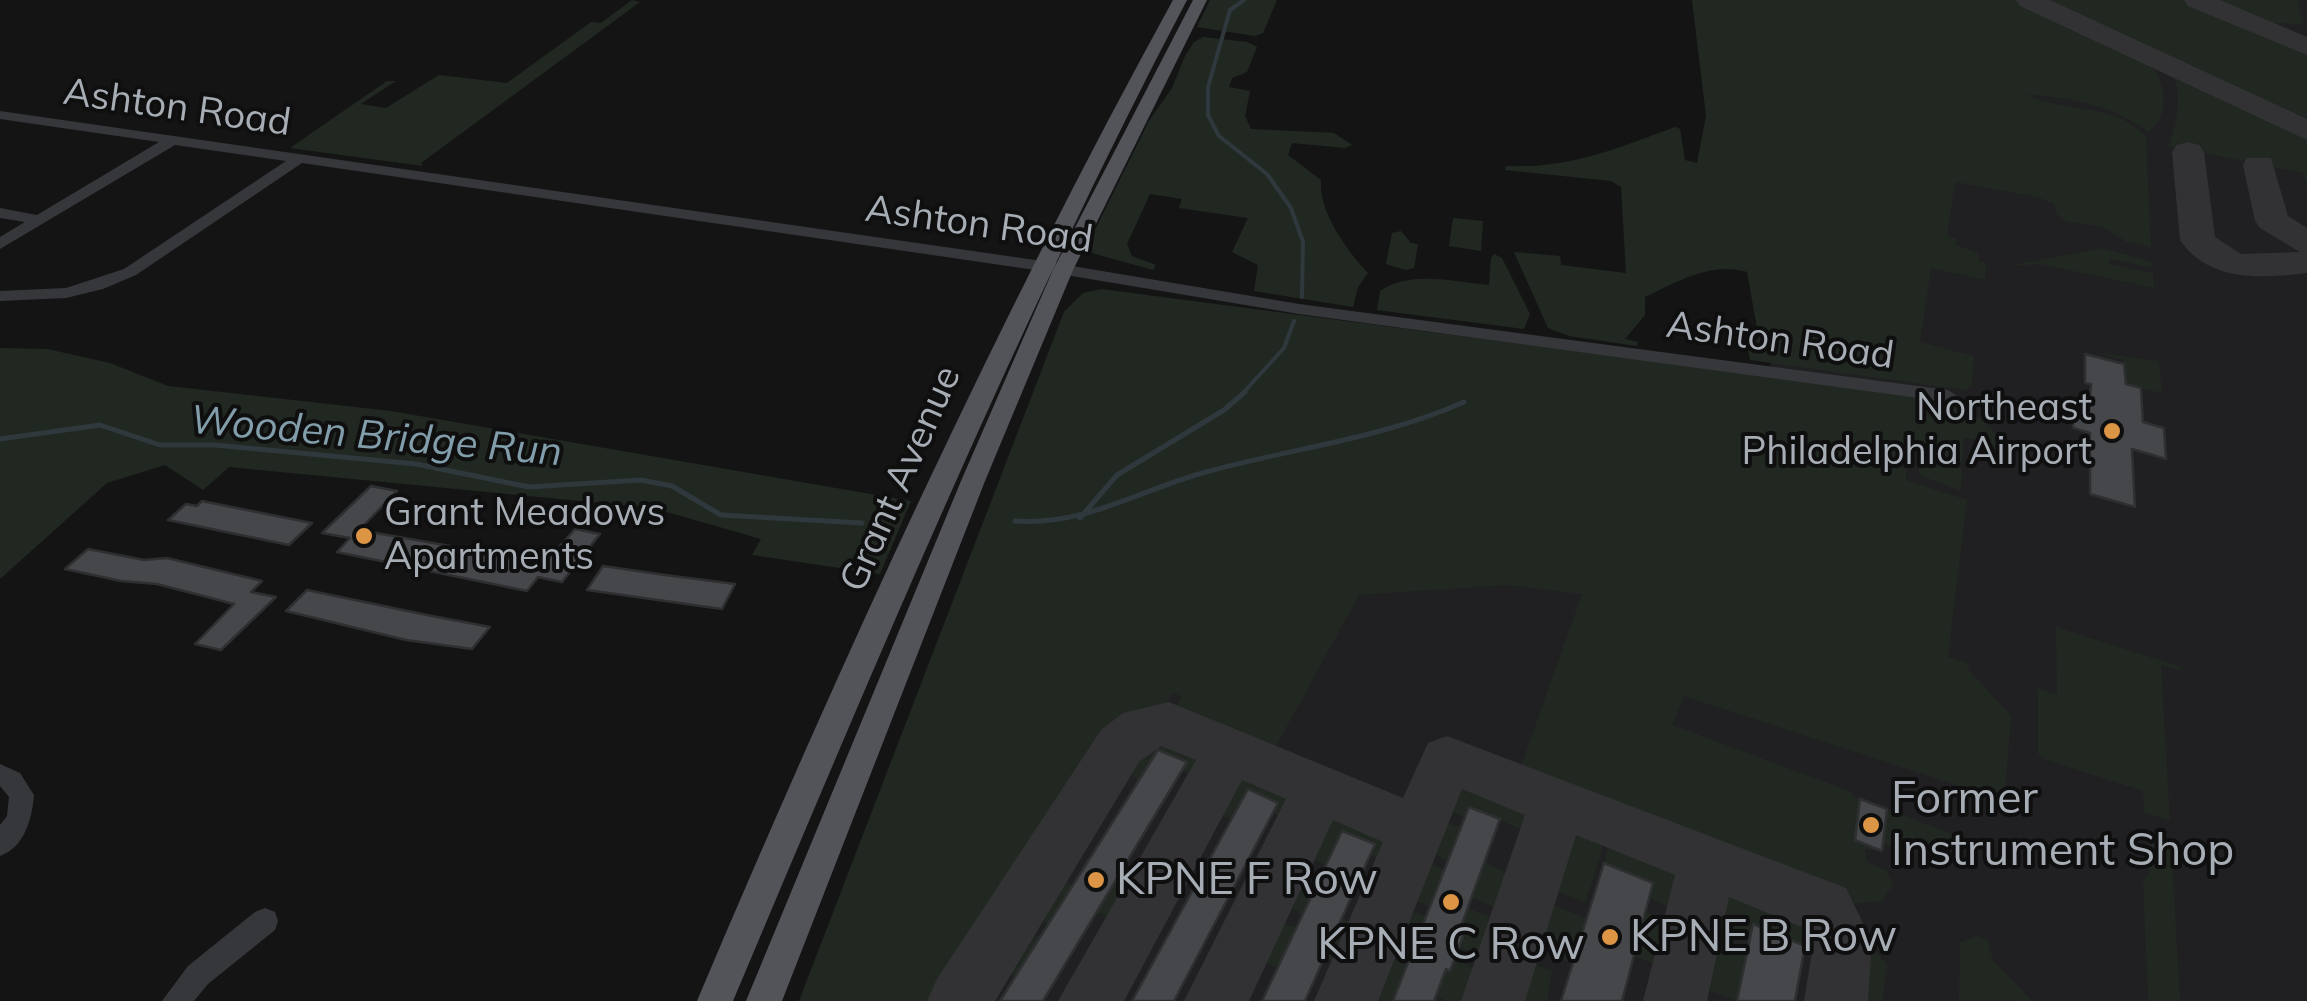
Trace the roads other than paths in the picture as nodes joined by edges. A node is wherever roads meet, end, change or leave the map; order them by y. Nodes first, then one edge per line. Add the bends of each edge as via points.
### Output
1 (1180, 0) edge
2 (1200, 0) edge
3 (1138, 76) junction
4 (1160, 78) junction
5 (0, 115) edge
6 (173, 140) junction
7 (298, 159) junction
8 (0, 213) edge
9 (37, 220) junction
10 (0, 244) edge
11 (1052, 268) junction
12 (0, 296) edge
13 (1948, 396) dead end
14 (959, 479) junction
15 (0, 774) edge
16 (0, 845) edge
17 (265, 920) dead end
18 (176, 1001) edge
19 (715, 1001) edge
20 (764, 1001) edge

1 - 3 main road, Grant Avenue
2 - 4 main road, Grant Avenue
3 - 4 main road
3 - 11 main road, Grant Avenue
4 - 11 main road, Grant Avenue
5 - 6 street, Ashton Road
6 - 7 street, Ashton Road
6 - 9 street
7 - 11 street, Ashton Road
7 - 12 street via 130,272 88,290
8 - 9 street
9 - 10 street
11 - 13 street, Ashton Road
11 - 14 main road, Grant Avenue
14 - 19 main road, Grant Avenue
14 - 20 main road, Grant Avenue
15 - 16 street via 22,795 19,820
17 - 18 street

